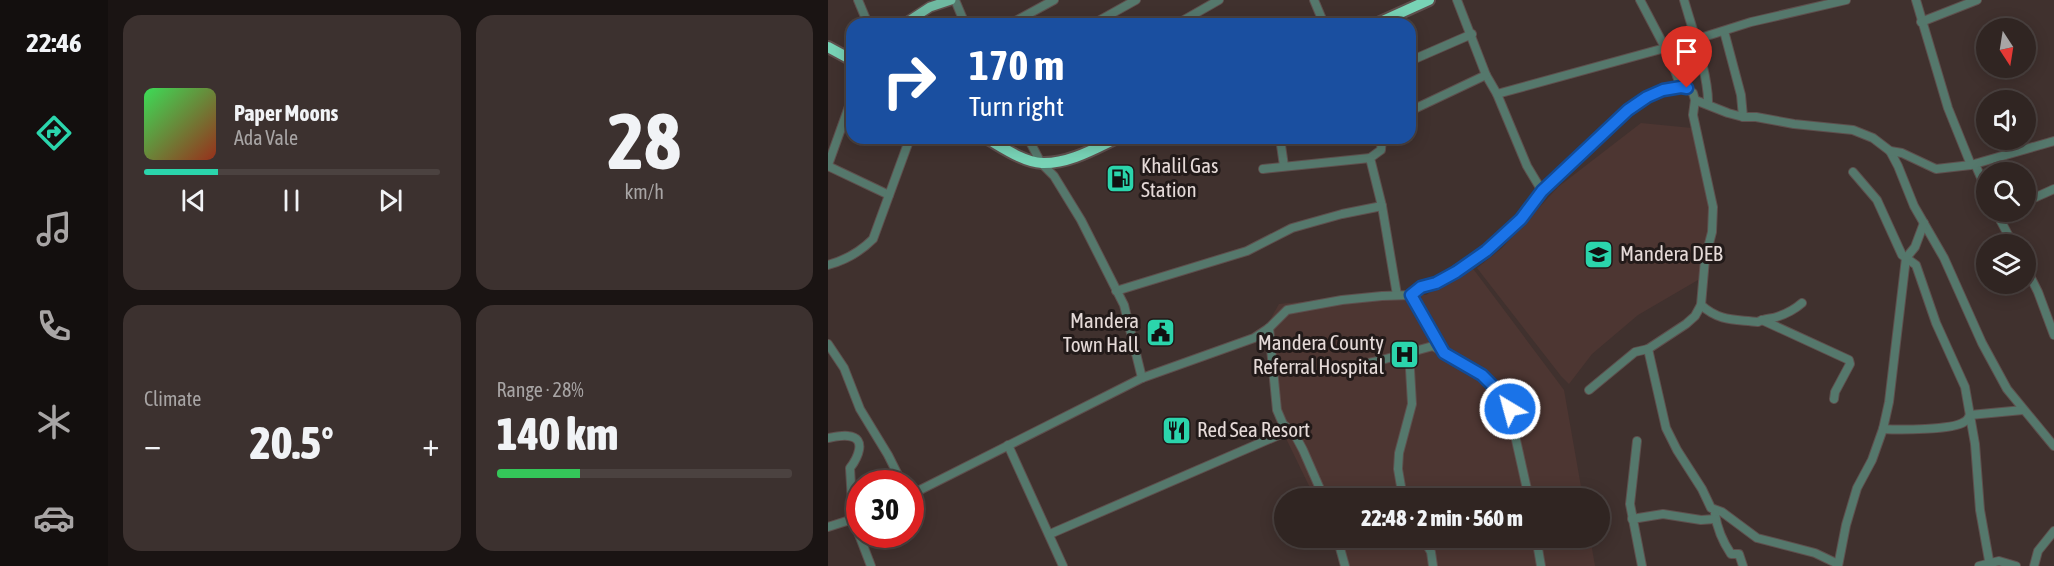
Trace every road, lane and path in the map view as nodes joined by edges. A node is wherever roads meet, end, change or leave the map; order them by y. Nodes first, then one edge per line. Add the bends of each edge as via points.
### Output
1 (858, 0) edge
2 (953, 0) edge
3 (1054, 0) edge
4 (1136, 0) edge
5 (1219, 0) edge
6 (1314, 0) edge
7 (1429, 0) edge
8 (1457, 0) edge
9 (1640, 0) edge
10 (1684, 0) edge
11 (1846, 0) edge
12 (1916, 0) edge
13 (1977, 0) edge
14 (1414, 3) edge
15 (928, 4) edge
16 (866, 18) edge
17 (911, 18) edge
18 (962, 18) edge
19 (1021, 18) edge
20 (1104, 18) edge
21 (1188, 18) edge
22 (1322, 18) edge
23 (1387, 18) edge
24 (1921, 22) junction
25 (1724, 31) junction
26 (1472, 34) junction
27 (1695, 40) junction
28 (828, 47) edge
29 (1665, 48) junction
30 (846, 57) edge
31 (1416, 59) edge
32 (1486, 75) junction
33 (1681, 87) junction
34 (1497, 94) junction
35 (1695, 100) junction
36 (1708, 104) junction
37 (1416, 108) edge
38 (1743, 117) junction
39 (846, 119) edge
40 (2054, 142) edge
41 (908, 144) edge
42 (997, 144) edge
43 (1031, 144) edge
44 (1103, 144) edge
45 (1281, 144) edge
46 (1382, 144) edge
47 (1890, 151) junction
48 (1370, 158) junction
49 (1041, 163) junction
50 (1973, 164) junction
51 (828, 165) edge
52 (1284, 166) junction
53 (1263, 169) dead end
54 (1976, 170) edge
55 (1853, 172) dead end
56 (2054, 189) edge
57 (1542, 191) junction
58 (889, 195) junction
59 (2036, 197) edge
60 (1382, 206) junction
61 (1924, 223) junction
62 (1906, 258) junction
63 (828, 265) edge
64 (2036, 288) edge
65 (1116, 291) junction
66 (1397, 295) junction
67 (1411, 295) junction
68 (1802, 303) dead end
69 (1701, 305) junction
70 (1762, 320) junction
71 (1269, 328) junction
72 (2054, 335) edge
73 (828, 344) edge
74 (1648, 349) junction
75 (1409, 352) junction
76 (1444, 353) junction
77 (1330, 371) dead end
78 (1142, 378) junction
79 (1589, 390) dead end
80 (1834, 399) dead end
81 (2023, 410) junction
82 (1970, 415) junction
83 (1883, 429) junction
84 (1288, 431) junction
85 (2050, 432) edge
86 (828, 438) edge
87 (1638, 441) dead end
88 (1008, 445) junction
89 (2054, 446) edge
90 (850, 470) edge
91 (896, 470) edge
92 (924, 488) edge
93 (1319, 488) edge
94 (1401, 488) edge
95 (1528, 488) edge
96 (1710, 508) junction
97 (1632, 519) junction
98 (1715, 519) junction
99 (846, 522) edge
100 (828, 527) edge
101 (2054, 531) edge
102 (1050, 534) junction
103 (865, 548) edge
104 (1340, 548) edge
105 (1429, 548) edge
106 (1538, 548) edge
107 (1990, 564) edge
108 (1837, 565) edge
109 (871, 566) edge
110 (1063, 566) edge
111 (1345, 566) edge
112 (1433, 566) edge
113 (1541, 566) edge
114 (1642, 566) edge
115 (1743, 566) edge
116 (1979, 566) edge
117 (2016, 566) edge
118 (2034, 566) edge

1 - 16 street
2 - 15 main road
2 - 18 street
3 - 19 street
4 - 20 street
5 - 21 street
6 - 22 street
7 - 14 highway
8 - 26 street
9 - 29 street
10 - 27 street
11 - 25 street
12 - 24 street
13 - 24 street
14 - 23 highway
15 - 17 main road
24 - 50 street via 1948,108
25 - 27 street
25 - 38 street
26 - 31 street
26 - 32 street
27 - 36 street
28 - 30 highway
29 - 33 street
29 - 34 street
32 - 34 street
32 - 37 street
33 - 35 street via 1693,93
33 - 57 street via 1663,90 1628,110
34 - 57 street via 1527,166
35 - 36 street
35 - 69 street via 1693,114 1713,207
36 - 38 street
38 - 47 street via 1853,130
39 - 51 street
40 - 50 street
41 - 58 street
42 - 49 highway
43 - 49 street
44 - 49 highway via 1062,162
45 - 52 street
46 - 48 street via 1381,150
47 - 50 street via 1936,169
47 - 61 street
48 - 52 street
48 - 60 street
49 - 65 street via 1054,176 1081,220
50 - 54 street
51 - 58 street
52 - 53 street
55 - 62 street via 1877,200
56 - 59 street
57 - 67 street via 1508,232 1482,255
58 - 63 street via 873,239 851,256
60 - 65 street via 1292,228 1247,251
60 - 66 street
61 - 62 street
61 - 81 street via 1952,274 1982,343
62 - 82 street via 1916,266 1965,387
62 - 83 street
64 - 72 street
65 - 78 street via 1124,305
66 - 67 street
66 - 71 street via 1294,308 1282,313
67 - 76 street
68 - 70 street via 1792,311
69 - 70 street via 1726,319
69 - 74 street via 1686,324
70 - 80 street via 1849,360
71 - 78 street via 1242,343
71 - 84 street via 1277,410
73 - 91 street
74 - 79 street via 1635,352
74 - 96 street via 1666,428
75 - 76 street via 1433,346
75 - 77 street
75 - 94 street via 1412,404 1399,453
76 - 95 street via 1482,375 1507,400 1523,449
78 - 88 street
81 - 82 street
81 - 85 street
82 - 83 street via 1958,425
82 - 107 street
83 - 108 street via 1857,488
84 - 93 street via 1299,443
84 - 102 street
85 - 89 street
86 - 90 street via 857,440 858,458
87 - 97 street via 1630,495
88 - 92 street
88 - 102 street
96 - 98 street
96 - 108 street via 1722,512 1757,538 1815,553
97 - 98 street via 1663,514
97 - 114 street
98 - 115 street via 1726,547 1731,554 1739,554
99 - 100 street
101 - 118 street via 2038,551
102 - 110 street
103 - 109 street
104 - 111 street
105 - 112 street
106 - 113 street
107 - 116 street
107 - 117 street via 1999,561

